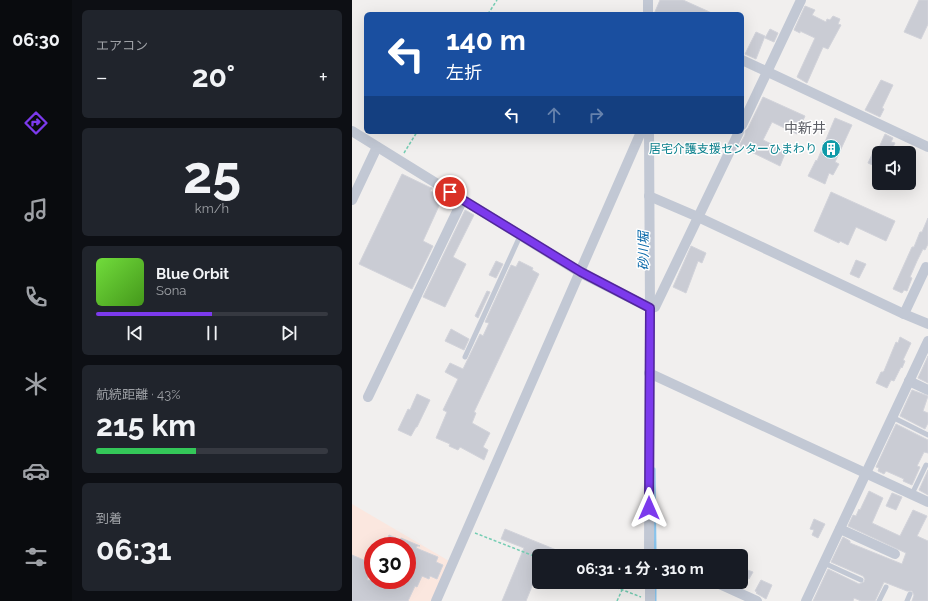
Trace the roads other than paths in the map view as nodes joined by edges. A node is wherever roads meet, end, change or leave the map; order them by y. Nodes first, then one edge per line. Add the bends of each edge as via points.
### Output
1 (648, 0) edge
2 (801, 0) edge
3 (648, 12) edge
4 (744, 61) edge
5 (768, 71) junction
6 (744, 121) edge
7 (352, 131) edge
8 (640, 134) edge
9 (649, 134) edge
10 (738, 134) edge
11 (377, 147) junction
12 (928, 147) edge
13 (649, 196) junction
14 (463, 199) junction
15 (352, 200) edge
16 (698, 217) junction
17 (520, 236) junction
18 (926, 267) dead end
19 (581, 272) junction
20 (650, 308) junction
21 (904, 314) junction
22 (928, 324) edge
23 (928, 341) edge
24 (466, 357) dead end
25 (649, 373) junction
26 (909, 382) junction
27 (928, 390) edge
28 (368, 396) dead end
29 (892, 417) junction
30 (928, 435) edge
31 (926, 466) dead end
32 (865, 473) junction
33 (912, 494) junction
34 (928, 502) edge
35 (840, 529) junction
36 (652, 549) edge
37 (895, 554) dead end
38 (824, 564) junction
39 (861, 580) dead end
40 (886, 586) dead end
41 (650, 589) edge
42 (730, 589) edge
43 (910, 594) dead end
44 (436, 601) edge
45 (650, 601) edge
46 (757, 601) edge
47 (806, 601) edge
48 (879, 601) edge
49 (907, 601) edge

1 - 3 street
2 - 5 street
4 - 5 street
5 - 6 street
5 - 12 street
7 - 11 street
8 - 19 street
9 - 13 street
10 - 16 street
11 - 14 street
11 - 15 street
13 - 16 street
13 - 20 street
14 - 17 street
14 - 28 street
16 - 20 street via 655,307
16 - 21 street
17 - 19 street
17 - 24 lane
18 - 21 street
19 - 20 street
19 - 44 street
20 - 25 street
21 - 22 street
23 - 26 street
25 - 32 street
25 - 36 street
26 - 27 street
26 - 29 street
29 - 30 lane
29 - 32 street
31 - 33 lane
32 - 33 street
32 - 35 street
33 - 34 street
35 - 37 street
35 - 38 street
38 - 39 lane
38 - 47 street
40 - 48 lane
41 - 45 street
42 - 46 street
43 - 49 lane

